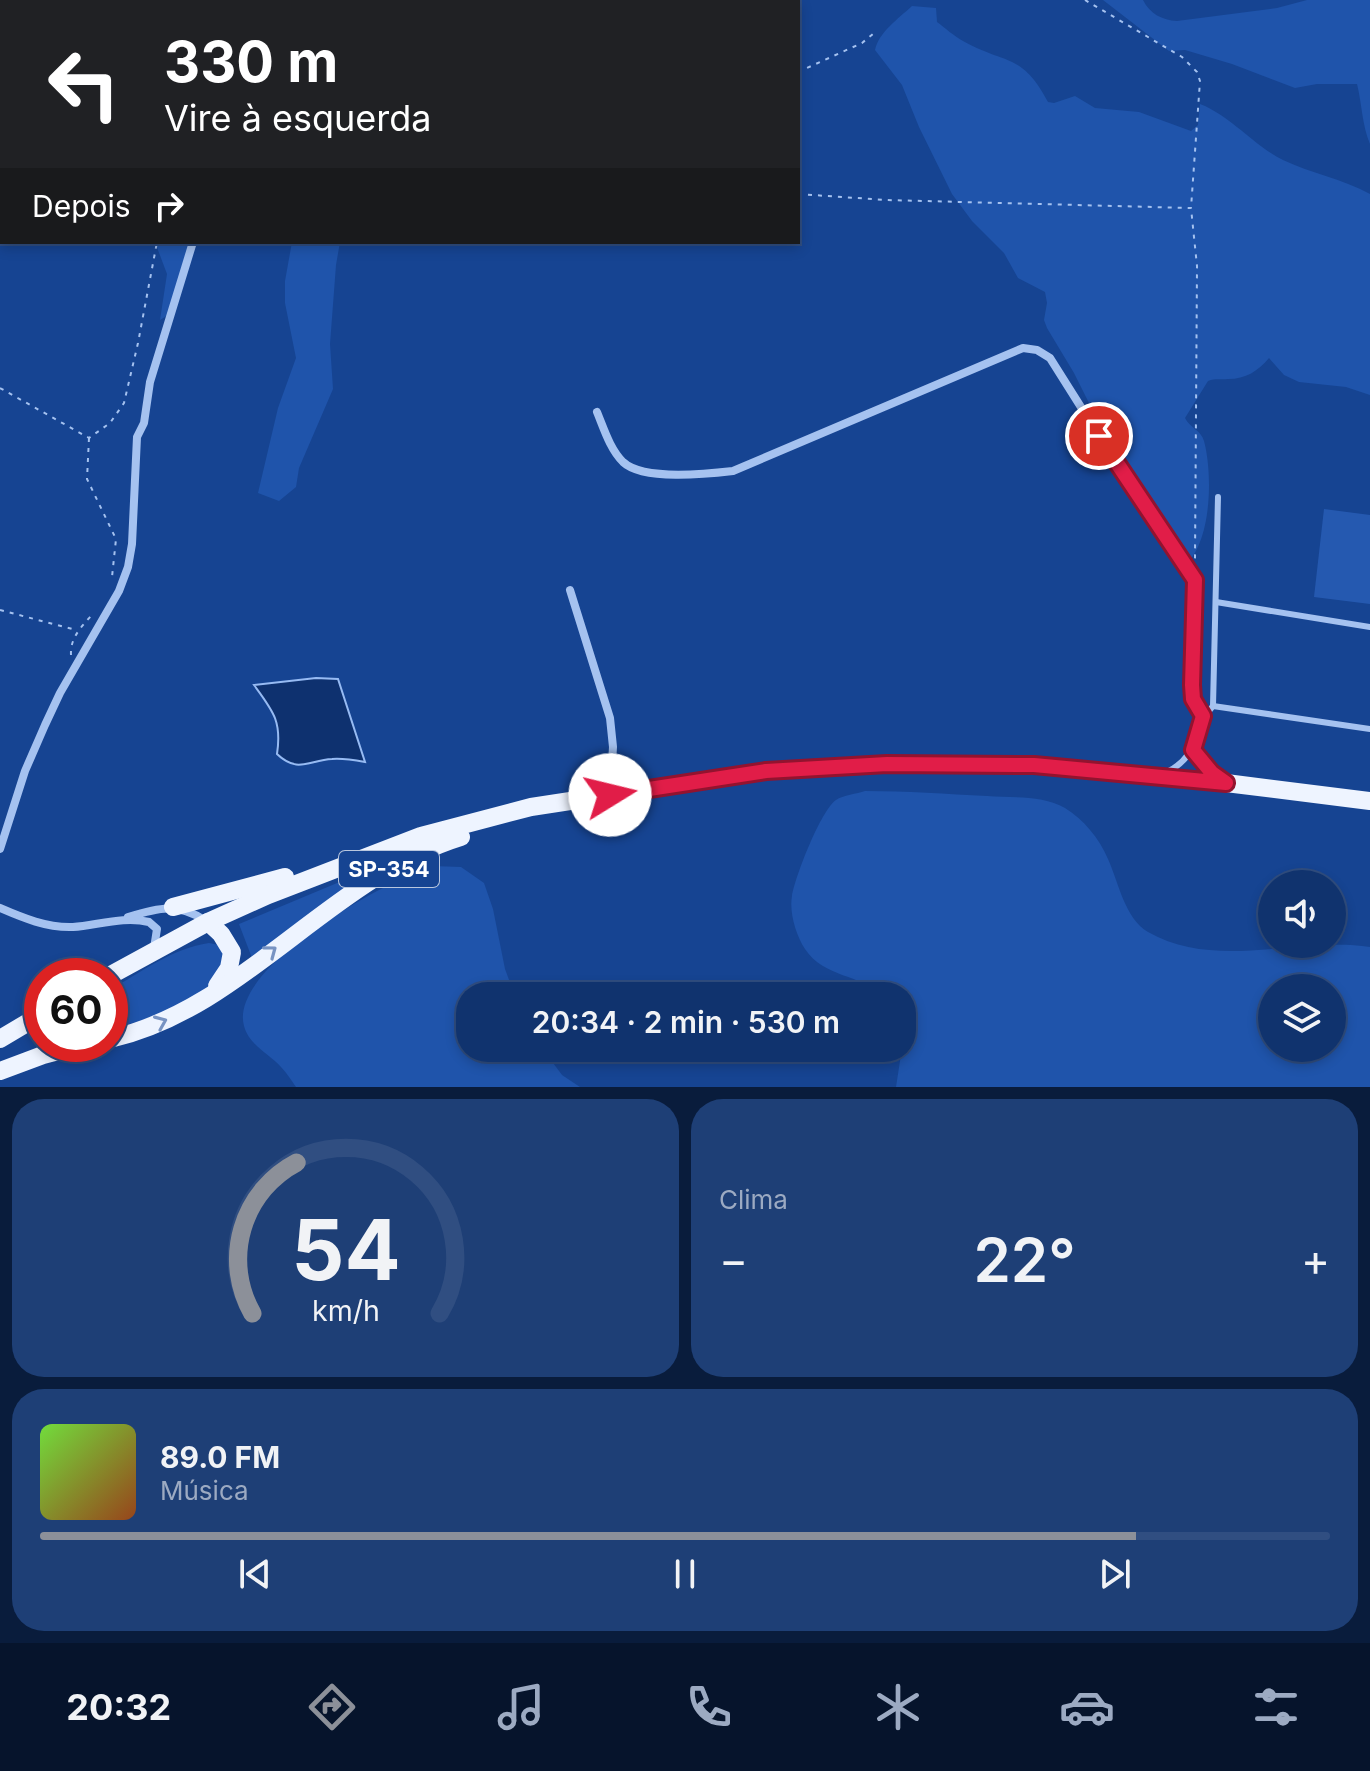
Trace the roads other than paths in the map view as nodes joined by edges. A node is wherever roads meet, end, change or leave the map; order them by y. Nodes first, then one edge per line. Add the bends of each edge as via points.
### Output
1 (192, 244) edge
2 (597, 412) dead end
3 (1218, 497) dead end
4 (570, 590) dead end
5 (1216, 602) junction
6 (1370, 627) edge
7 (1213, 706) junction
8 (1203, 716) junction
9 (1370, 729) edge
10 (1193, 750) junction
11 (1158, 777) junction
12 (1226, 783) junction
13 (604, 796) junction
14 (1370, 801) edge
15 (421, 836) junction
16 (0, 849) edge
17 (173, 907) junction
18 (0, 908) edge
19 (116, 921) junction
20 (208, 922) junction
21 (152, 952) junction
22 (128, 965) edge
23 (209, 997) junction
24 (24, 1025) edge
25 (128, 1034) edge
26 (0, 1039) edge
27 (24, 1062) edge
28 (0, 1071) edge

1 - 16 street via 137,437 128,567 60,693 25,771
2 - 8 street via 610,444 636,470 698,475 733,471 1023,348 1037,350 1050,358 1195,580 1192,685
3 - 5 lane
4 - 13 street via 610,718 613,747
5 - 6 lane
5 - 7 lane
7 - 8 lane
7 - 9 lane
8 - 10 lane
10 - 11 lane
10 - 12 lane
11 - 12 main road, SP-354
11 - 13 main road, SP-354 via 1034,765 887,764 766,771
12 - 14 main road, SP-354
13 - 15 main road, SP-354 via 531,807
23 -> 13 main road, SP-354 via 326,910 410,857
15 - 17 main road
15 - 20 main road, SP-354
17 - 19 street
17 - 20 street
18 - 19 street via 50,926
19 - 21 street via 154,925
20 - 21 main road, SP-354
20 - 23 main road via 232,952 229,968
21 - 22 main road, SP-354
25 -> 23 main road, SP-354
24 - 26 main road
27 - 28 main road

